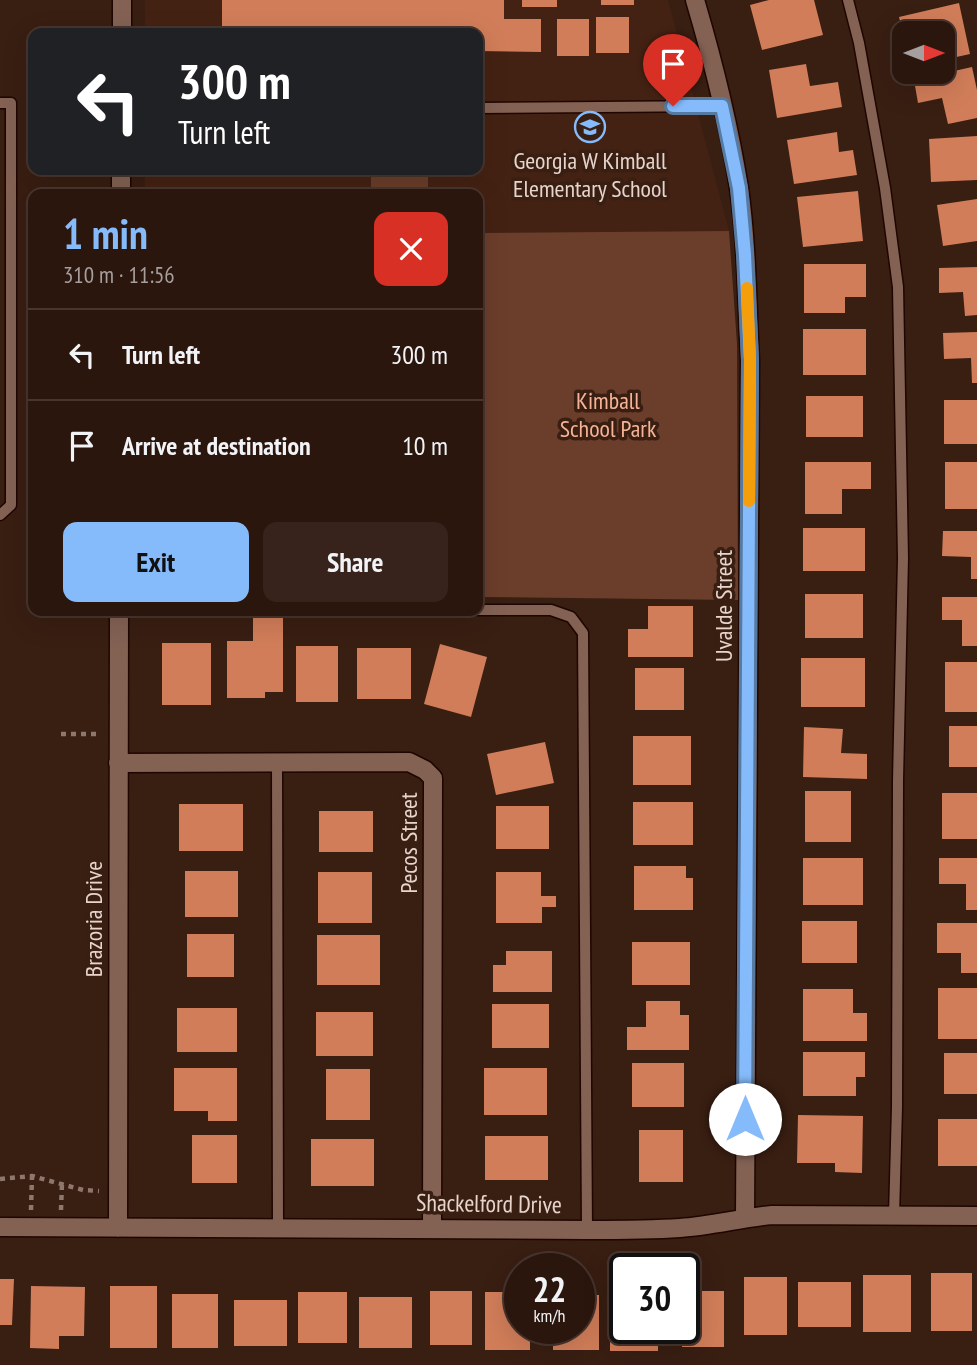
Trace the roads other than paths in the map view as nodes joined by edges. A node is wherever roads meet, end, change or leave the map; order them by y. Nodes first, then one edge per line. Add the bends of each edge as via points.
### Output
1 (122, 0) edge
2 (695, 0) edge
3 (848, 0) edge
4 (122, 28) edge
5 (0, 103) edge
6 (722, 106) junction
7 (483, 108) edge
8 (0, 515) edge
9 (483, 610) edge
10 (119, 616) edge
11 (118, 763) junction
12 (277, 763) junction
13 (894, 1216) junction
14 (977, 1216) edge
15 (745, 1218) junction
16 (0, 1227) edge
17 (118, 1228) junction
18 (432, 1228) junction
19 (278, 1230) junction
20 (587, 1230) junction

1 - 4 street
2 - 6 street, Uvalde Street
3 - 13 lane via 885,188 898,287 903,558
5 - 8 lane via 10,103 11,505
6 - 7 lane
6 - 15 street, Uvalde Street via 739,188 750,360
9 - 20 lane via 551,610 571,617 583,633
10 - 11 street, Brazoria Drive
11 - 12 street, Pecos Street
11 - 17 street, Brazoria Drive
12 - 18 street, Pecos Street via 409,762 433,778
12 - 19 lane
13 - 14 street, Shackelford Drive
13 - 15 street, Shackelford Drive
15 - 20 street, Shackelford Drive via 680,1228
16 - 17 street, Shackelford Drive
17 - 19 street, Shackelford Drive
18 - 19 street, Shackelford Drive
18 - 20 street, Shackelford Drive

